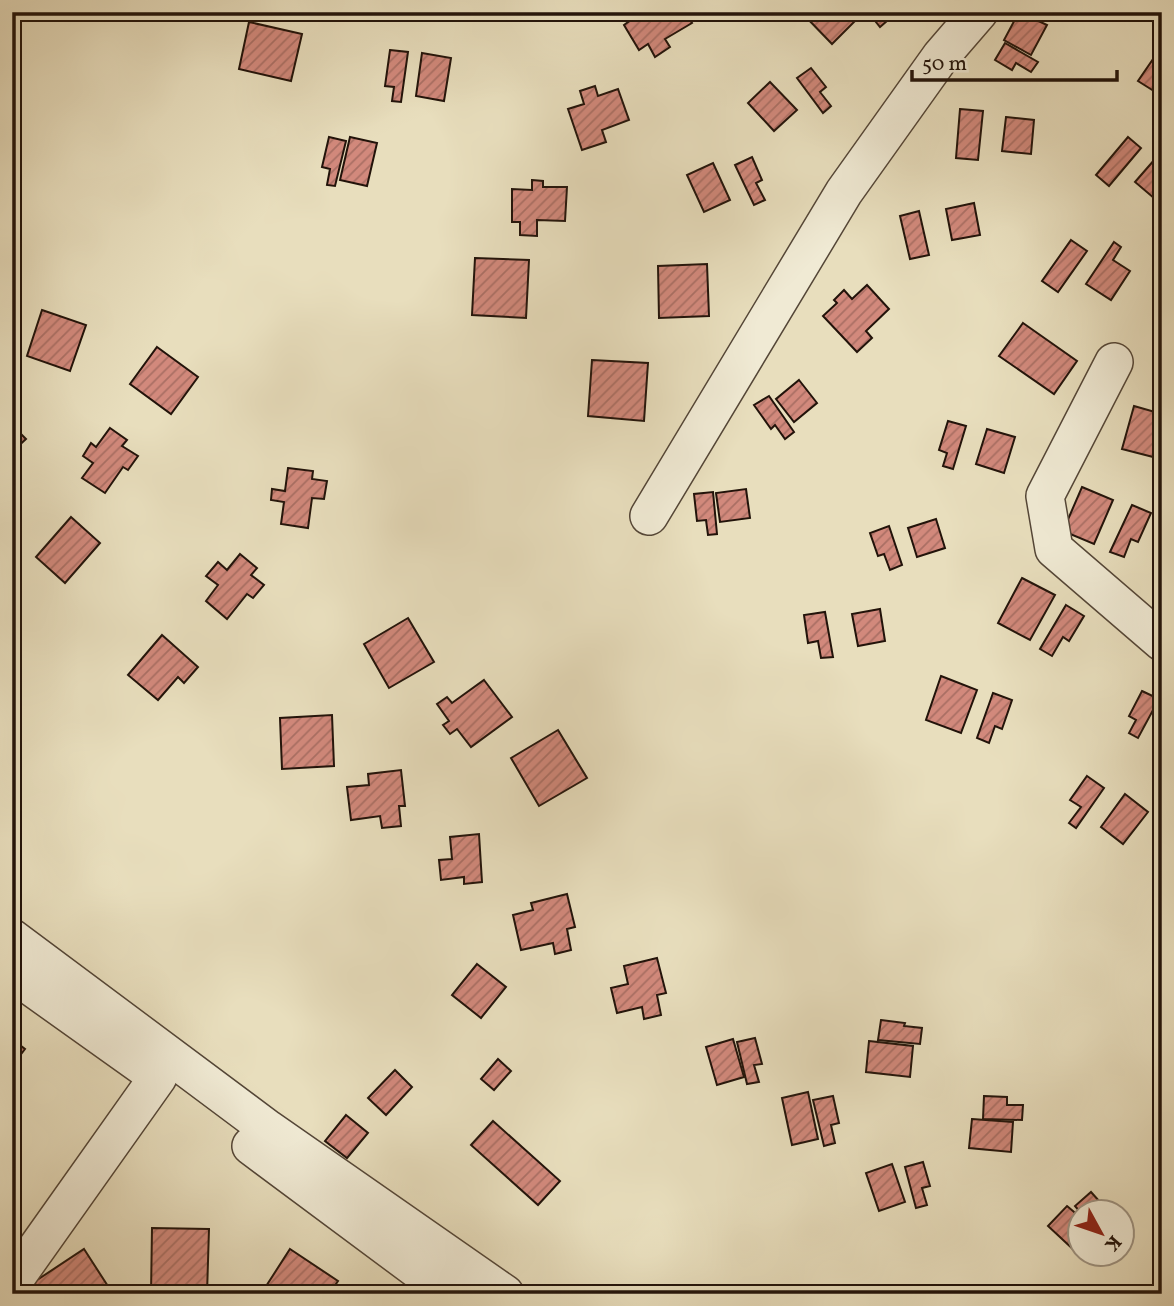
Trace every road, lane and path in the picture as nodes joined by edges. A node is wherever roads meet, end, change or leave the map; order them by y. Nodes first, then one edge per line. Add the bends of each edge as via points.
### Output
1 (979, 12) edge
2 (1114, 362) dead end
3 (649, 516) dead end
4 (1162, 642) edge
5 (12, 938) edge
6 (12, 973) edge
7 (158, 1077) junction
8 (12, 1283) edge
9 (450, 1294) edge
10 (505, 1294) edge

1 - 3 street via 941,55 844,192
2 - 4 street via 1045,496 1054,549
5 - 10 street via 268,1129
6 - 7 street
7 - 8 street
7 - 9 street

